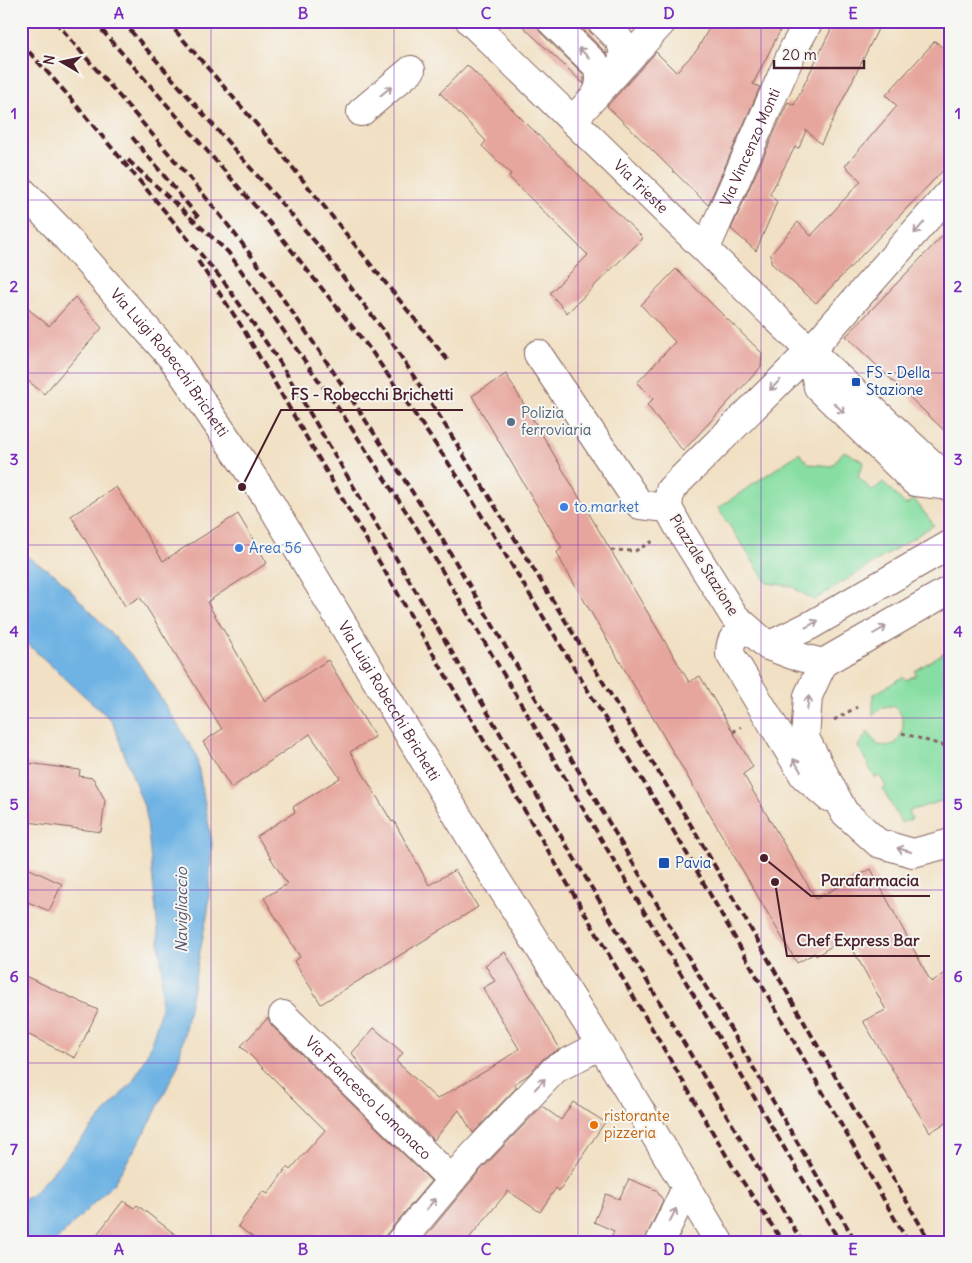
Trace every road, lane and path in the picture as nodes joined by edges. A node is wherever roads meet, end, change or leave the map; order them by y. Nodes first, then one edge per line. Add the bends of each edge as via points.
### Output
1 (470, 21) edge
2 (551, 21) edge
3 (601, 21) edge
4 (809, 21) edge
5 (654, 26) edge
6 (411, 70) dead end
7 (618, 70) junction
8 (597, 93) junction
9 (361, 112) dead end
10 (573, 120) junction
11 (21, 190) edge
12 (951, 191) edge
13 (706, 248) junction
14 (810, 351) junction
15 (538, 354) dead end
16 (951, 482) edge
17 (951, 486) edge
18 (673, 518) junction
19 (951, 544) edge
20 (611, 550) dead end
21 (951, 589) edge
22 (758, 638) junction
23 (822, 664) junction
24 (902, 733) dead end
25 (951, 748) edge
26 (844, 812) junction
27 (951, 843) edge
28 (283, 1015) dead end
29 (601, 1045) junction
30 (452, 1180) junction
31 (686, 1188) junction
32 (400, 1242) edge
33 (660, 1242) edge
34 (720, 1242) edge

1 - 10 street, Via Trieste
8 -> 2 street via 600,70
3 - 7 street via 622,44 624,59
4 - 13 street, Via Vincenzo Monti via 794,48
5 - 7 street
9 -> 6 street
7 - 8 street
8 - 10 street
10 - 13 street, Via Trieste
11 - 29 street, Via Luigi Robecchi Brichetti via 173,359 270,501 487,865
12 -> 14 street
13 - 14 street, Via Trieste
14 - 16 street
14 -> 17 street via 818,387 915,482
14 -> 18 street, Piazzale Stazione via 670,490
15 - 18 street via 640,505
18 - 20 path via 635,550
18 - 22 street, Piazzale Stazione via 734,616
22 -> 19 street via 811,625
23 -> 21 street
22 - 23 street, Piazzale Stazione via 792,655
26 -> 22 street via 804,776 730,654 730,643 737,633
26 -> 23 street via 805,738 808,696
24 - 25 path
27 -> 26 street via 913,853 878,843
28 - 30 street, Via Francesco Lomonaco
30 -> 29 street via 555,1069
29 - 31 street, Via Luigi Robecchi Brichetti
32 -> 30 street
33 -> 31 street
31 - 34 street, Via Luigi Robecchi Brichetti

